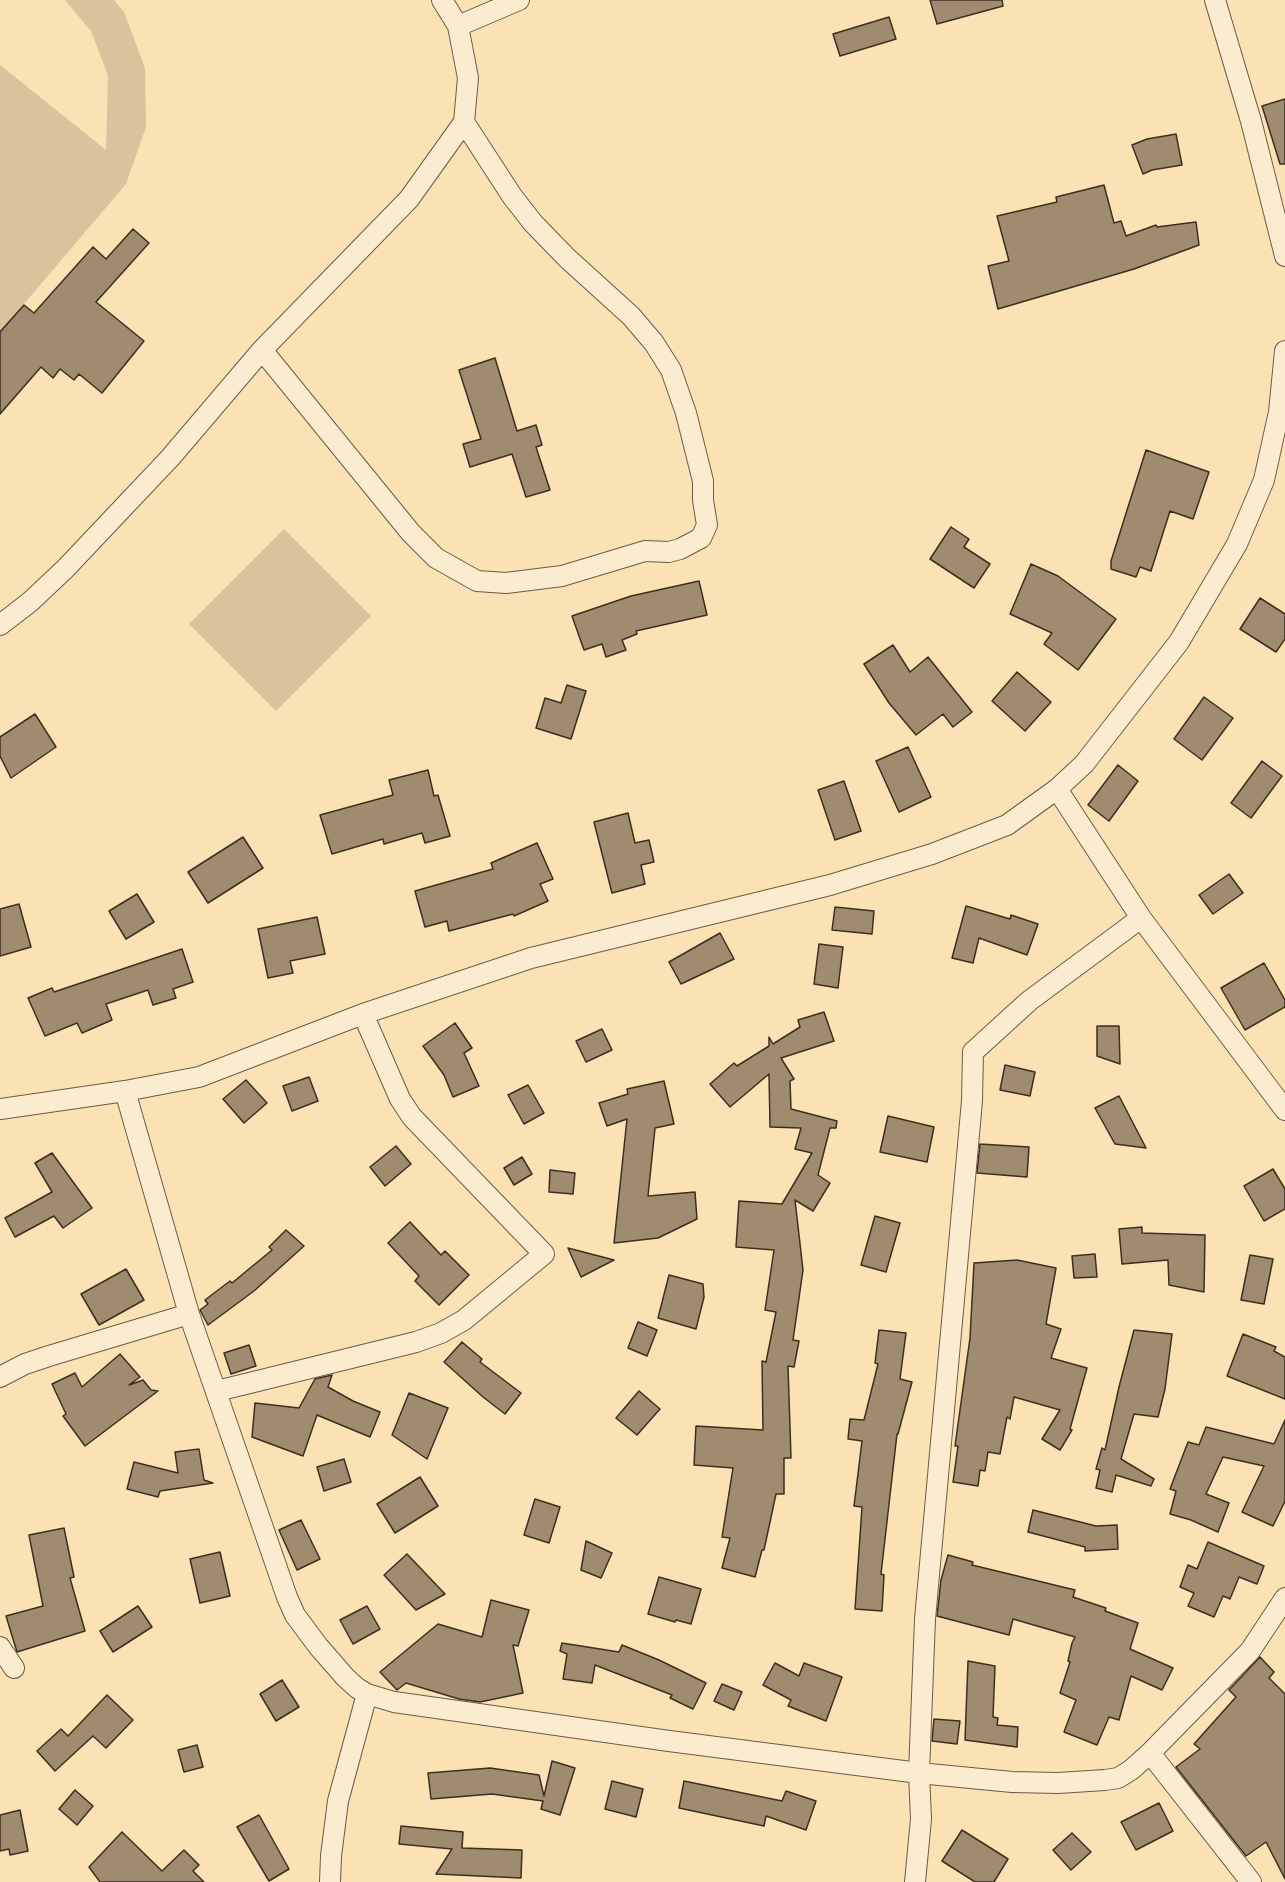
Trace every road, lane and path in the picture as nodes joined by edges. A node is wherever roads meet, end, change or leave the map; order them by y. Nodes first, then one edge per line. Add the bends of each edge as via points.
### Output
1 (442, 0) edge
2 (519, 0) edge
3 (1215, 0) edge
4 (458, 26) junction
5 (464, 122) junction
6 (1285, 256) edge
7 (262, 350) junction
8 (1285, 351) edge
9 (0, 625) edge
10 (1057, 789) junction
11 (1141, 918) junction
12 (363, 1014) junction
13 (125, 1091) junction
14 (0, 1109) edge
15 (1285, 1110) edge
16 (189, 1314) junction
17 (0, 1377) edge
18 (217, 1391) junction
19 (1285, 1598) edge
20 (1272, 1618) junction
21 (1285, 1633) edge
22 (0, 1647) edge
23 (14, 1668) dead end
24 (368, 1694) junction
25 (1150, 1753) junction
26 (919, 1773) junction
27 (330, 1882) edge
28 (915, 1882) edge
29 (1251, 1882) edge

1 - 4 street
2 - 4 street
3 - 6 street
4 - 5 street via 468,78
5 - 7 street via 409,199
5 - 7 street via 533,223 631,316 671,370 703,481 707,525 701,538 669,552 645,551 562,576 506,583 477,581 436,558 411,533
7 - 9 street via 170,458 65,569
8 - 10 street via 1279,412 1264,480 1237,544 1179,642 1084,764
10 - 11 street
10 - 12 street via 1007,825 932,854 830,885 531,958
11 - 15 street
11 - 26 street via 1029,1001 973,1052 972,1101 925,1619
12 - 13 street via 199,1077
12 - 18 street via 400,1099 412,1117 544,1254 465,1320 441,1333
13 - 14 street
13 - 16 street
16 - 17 street via 49,1356
16 - 18 street
18 - 24 street via 295,1615 345,1677
19 - 20 street
20 - 21 street
20 - 25 street via 1250,1651
22 - 23 street
24 - 26 street via 394,1702 669,1742
24 - 27 street via 338,1801
25 - 26 street via 1118,1778 1106,1780 1012,1782
25 - 29 street
26 - 28 street via 921,1820

